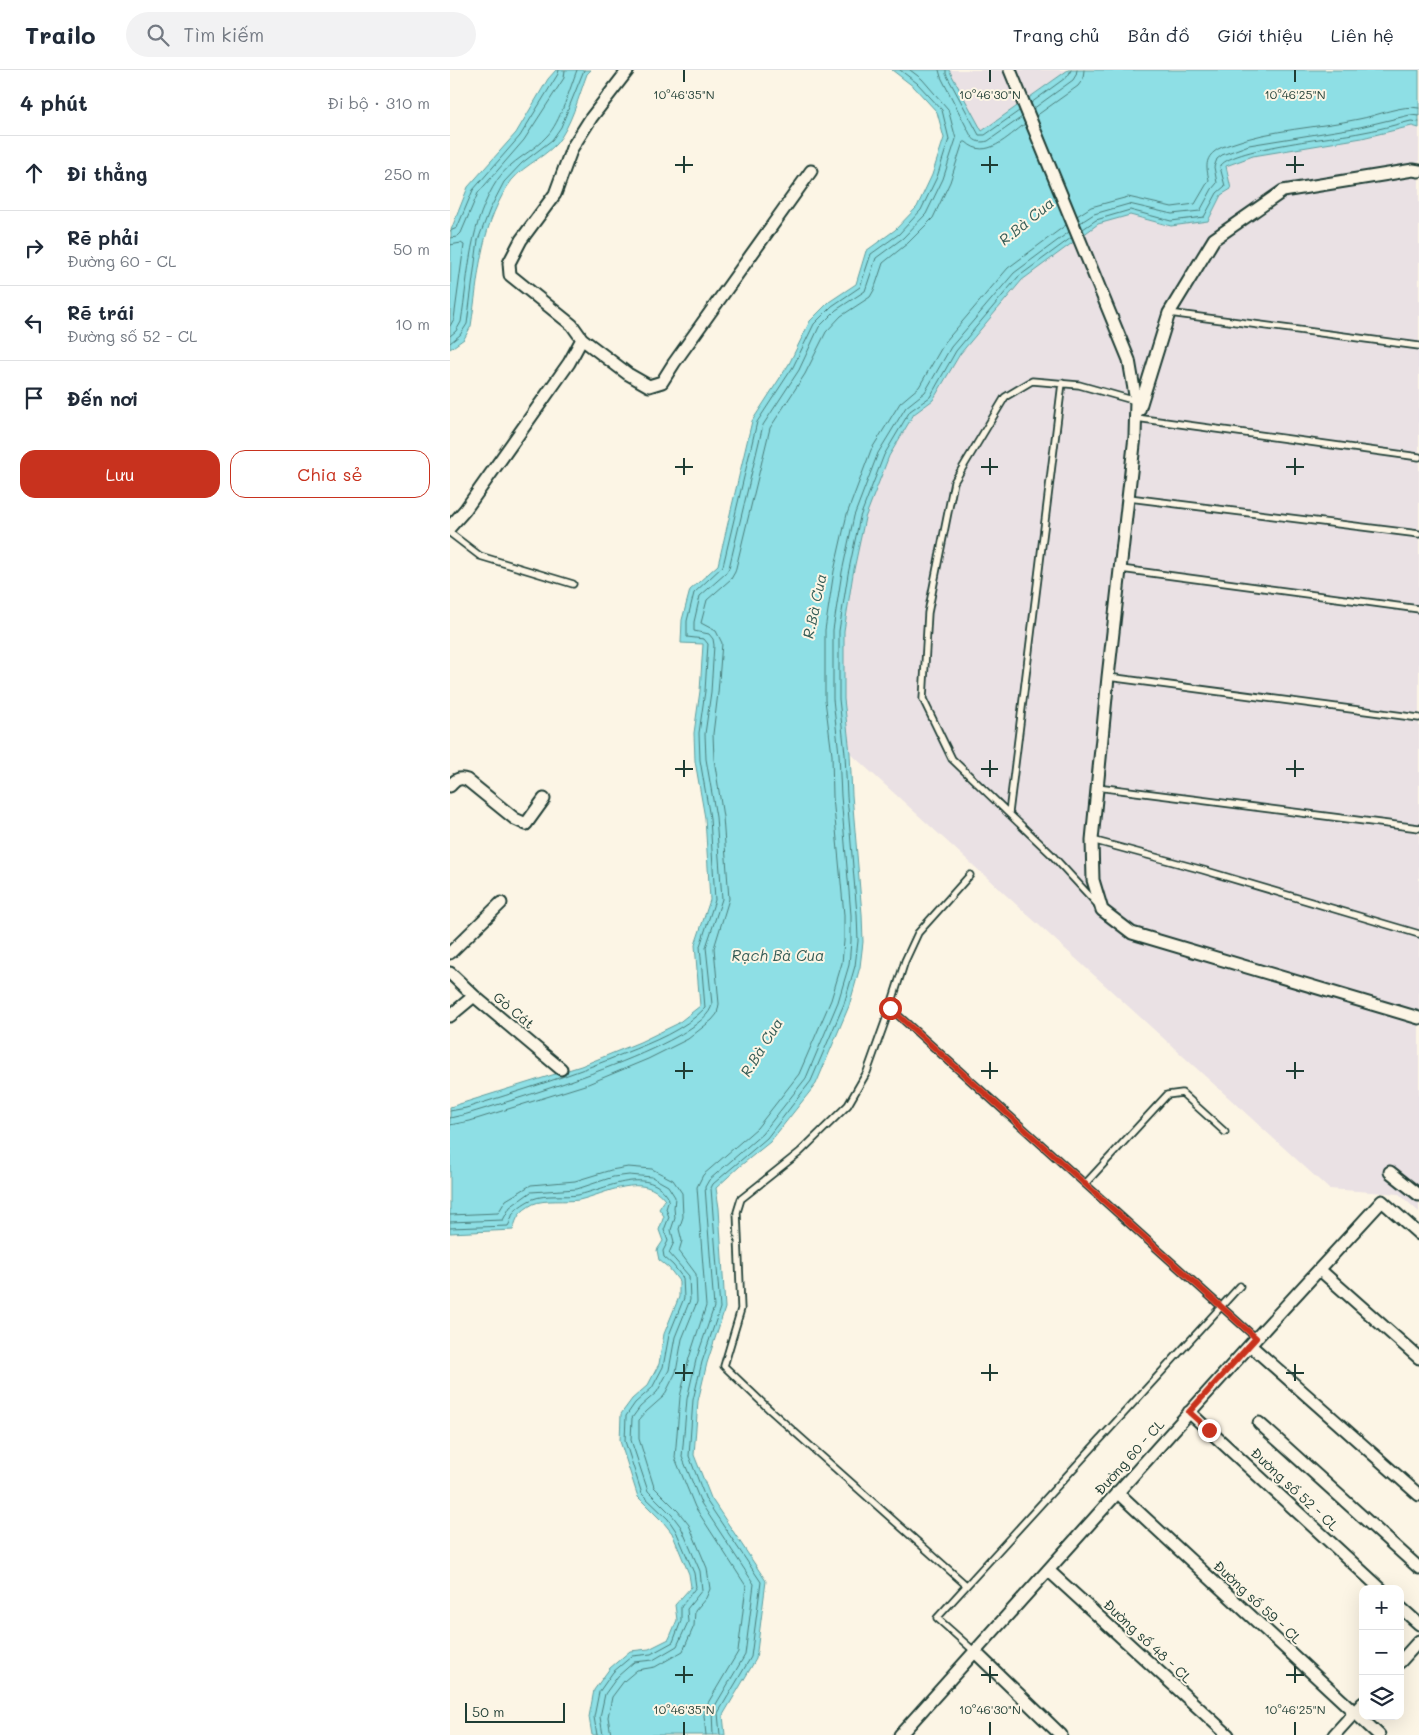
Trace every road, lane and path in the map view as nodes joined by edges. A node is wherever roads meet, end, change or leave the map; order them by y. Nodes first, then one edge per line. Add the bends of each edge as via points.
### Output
1 (628, 70) edge
2 (1010, 70) edge
3 (811, 171) dead end
4 (1419, 171) edge
5 (1169, 313) junction
6 (582, 339) junction
7 (1419, 346) edge
8 (1062, 383) junction
9 (1136, 400) junction
10 (1136, 418) junction
11 (1419, 458) edge
12 (1129, 498) junction
13 (450, 528) edge
14 (450, 533) edge
15 (1419, 534) edge
16 (1122, 570) junction
17 (573, 584) dead end
18 (1419, 609) edge
19 (1108, 677) junction
20 (1419, 718) edge
21 (450, 786) edge
22 (1097, 787) junction
23 (544, 800) dead end
24 (1009, 813) junction
25 (1419, 828) edge
26 (1092, 840) junction
27 (970, 875) dead end
28 (501, 903) dead end
29 (1102, 910) junction
30 (1419, 934) edge
31 (450, 952) edge
32 (450, 973) edge
33 (474, 996) junction
34 (890, 1008) junction
35 (450, 1016) edge
36 (1419, 1018) edge
37 (561, 1069) dead end
38 (1226, 1132) dead end
39 (1390, 1172) dead end
40 (1085, 1184) junction
41 (1419, 1195) edge
42 (1419, 1234) edge
43 (1320, 1270) junction
44 (1240, 1286) dead end
45 (1222, 1306) junction
46 (1253, 1341) junction
47 (1419, 1358) edge
48 (1189, 1412) junction
49 (1259, 1423) dead end
50 (1117, 1492) junction
51 (1419, 1495) edge
52 (1419, 1568) edge
53 (1048, 1570) junction
54 (966, 1585) junction
55 (1377, 1585) edge
56 (1404, 1611) edge
57 (1419, 1624) edge
58 (1419, 1640) edge
59 (974, 1651) junction
60 (1404, 1657) edge
61 (1359, 1707) edge
62 (1354, 1712) junction
63 (900, 1735) edge
64 (1061, 1735) edge
65 (1228, 1735) edge
66 (1334, 1735) edge
67 (1379, 1735) edge

1 - 6 street via 572,148 555,194 521,240 509,263 510,275 572,325
2 - 9 street via 1129,360
3 - 6 street via 662,382 649,386
4 - 5 street via 1283,191 1214,239
5 - 7 lane
5 - 10 street
6 - 13 street via 569,363
8 - 9 lane
8 - 24 lane
8 - 24 lane via 1032,380 1005,397 954,482 928,613 923,699 952,759
9 - 10 street
10 - 11 lane
10 - 12 street
12 - 15 lane
12 - 16 street
14 - 17 lane via 480,556
16 - 18 lane
16 - 19 street
19 - 20 lane
19 - 22 street
21 - 23 street via 461,778 467,780 515,819 526,824
22 - 25 lane
22 - 26 street
24 - 29 lane
26 - 29 street via 1093,880
26 - 30 lane
27 - 34 lane via 918,933
28 - 31 street
29 - 36 street via 1132,932
32 - 33 street, Gò Cát
33 - 35 street
33 - 37 street, Gò Cát
34 - 40 lane
34 - 54 lane via 867,1072 848,1105 800,1152 741,1199 737,1212 741,1309 724,1366 770,1411
38 - 40 lane via 1182,1094 1166,1095
39 - 41 street
40 - 45 lane
42 - 43 street, Đường 60 - CL via 1382,1201
43 - 46 street, Đường 60 - CL
43 - 47 street
44 - 45 lane
45 - 46 lane
45 - 54 lane
46 - 48 street, Đường 60 - CL
46 - 51 street
48 - 50 street, Đường 60 - CL
48 - 55 street, Đường số 52 - CL
49 - 52 street
50 - 53 street, Đường 60 - CL
50 - 62 street, Đường số 59 - CL
53 - 59 street, Đường 60 - CL
53 - 65 street, Đường số 48 - CL
54 - 59 lane via 937,1618
56 - 57 street
58 - 60 street
59 - 63 street, Đường 60 - CL
59 - 64 street
61 - 62 street
62 - 66 street
62 - 67 street, Đường số 59 - CL

